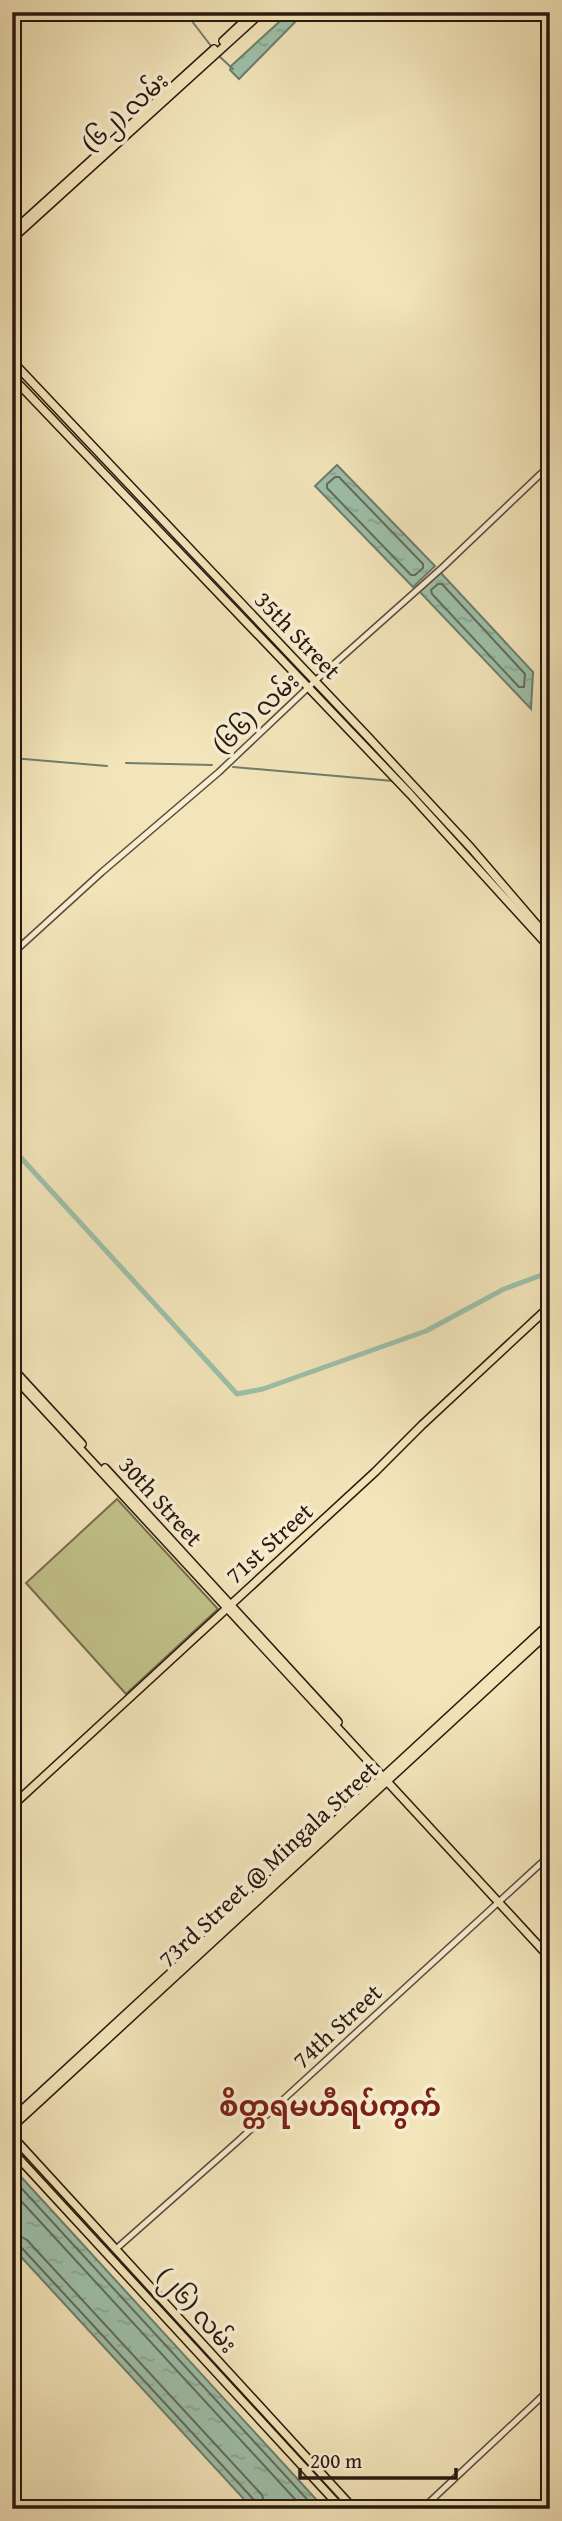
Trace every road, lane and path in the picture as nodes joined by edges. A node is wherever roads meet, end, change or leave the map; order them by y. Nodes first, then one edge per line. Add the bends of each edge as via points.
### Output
1 (254, 12) edge
2 (262, 12) edge
3 (215, 52) junction
4 (12, 232) edge
5 (12, 239) edge
6 (12, 361) edge
7 (12, 377) edge
8 (550, 465) edge
9 (312, 684) junction
10 (549, 944) edge
11 (12, 954) edge
12 (550, 1306) edge
13 (12, 1368) edge
14 (12, 1375) edge
15 (227, 1606) junction
16 (550, 1623) edge
17 (550, 1631) edge
18 (387, 1779) junction
19 (12, 1806) edge
20 (550, 1856) edge
21 (498, 1903) junction
22 (550, 1958) edge
23 (12, 2119) edge
24 (12, 2127) edge
25 (12, 2136) edge
26 (12, 2151) edge
27 (116, 2249) junction
28 (550, 2389) edge
29 (342, 2509) edge
30 (354, 2509) edge
31 (422, 2509) edge

1 - 3 main road, (၆၂) လမ်း
2 - 3 main road, (၆၂) လမ်း
3 - 4 main road, (၆၂) လမ်း
3 - 5 main road, (၆၂) လမ်း
6 - 9 main road, 35th Street
7 - 9 main road, 35th Street
8 - 9 street, (၆၆) လမ်း
9 - 10 main road, 35th Street
9 - 11 street, (၆၆) လမ်း
12 - 15 main road, 71st Street
13 - 15 main road, 30th Street
14 - 15 main road, 30th Street
15 - 18 main road, 30th Street
15 - 19 main road, 71st Street
16 - 18 main road, 73rd Street @ Mingala Street
17 - 18 main road, 73rd Street @ Mingala Street
18 - 21 main road, 30th Street
18 - 23 main road, 73rd Street @ Mingala Street
18 - 24 main road, 73rd Street @ Mingala Street
20 - 21 street, 74th Street
21 - 22 main road, 30th Street
21 - 27 street, 74th Street
25 - 27 main road, (၂၆) လမ်း
26 - 29 main road, (၂၆) လမ်း
27 - 30 main road, (၂၆) လမ်း
28 - 31 street

